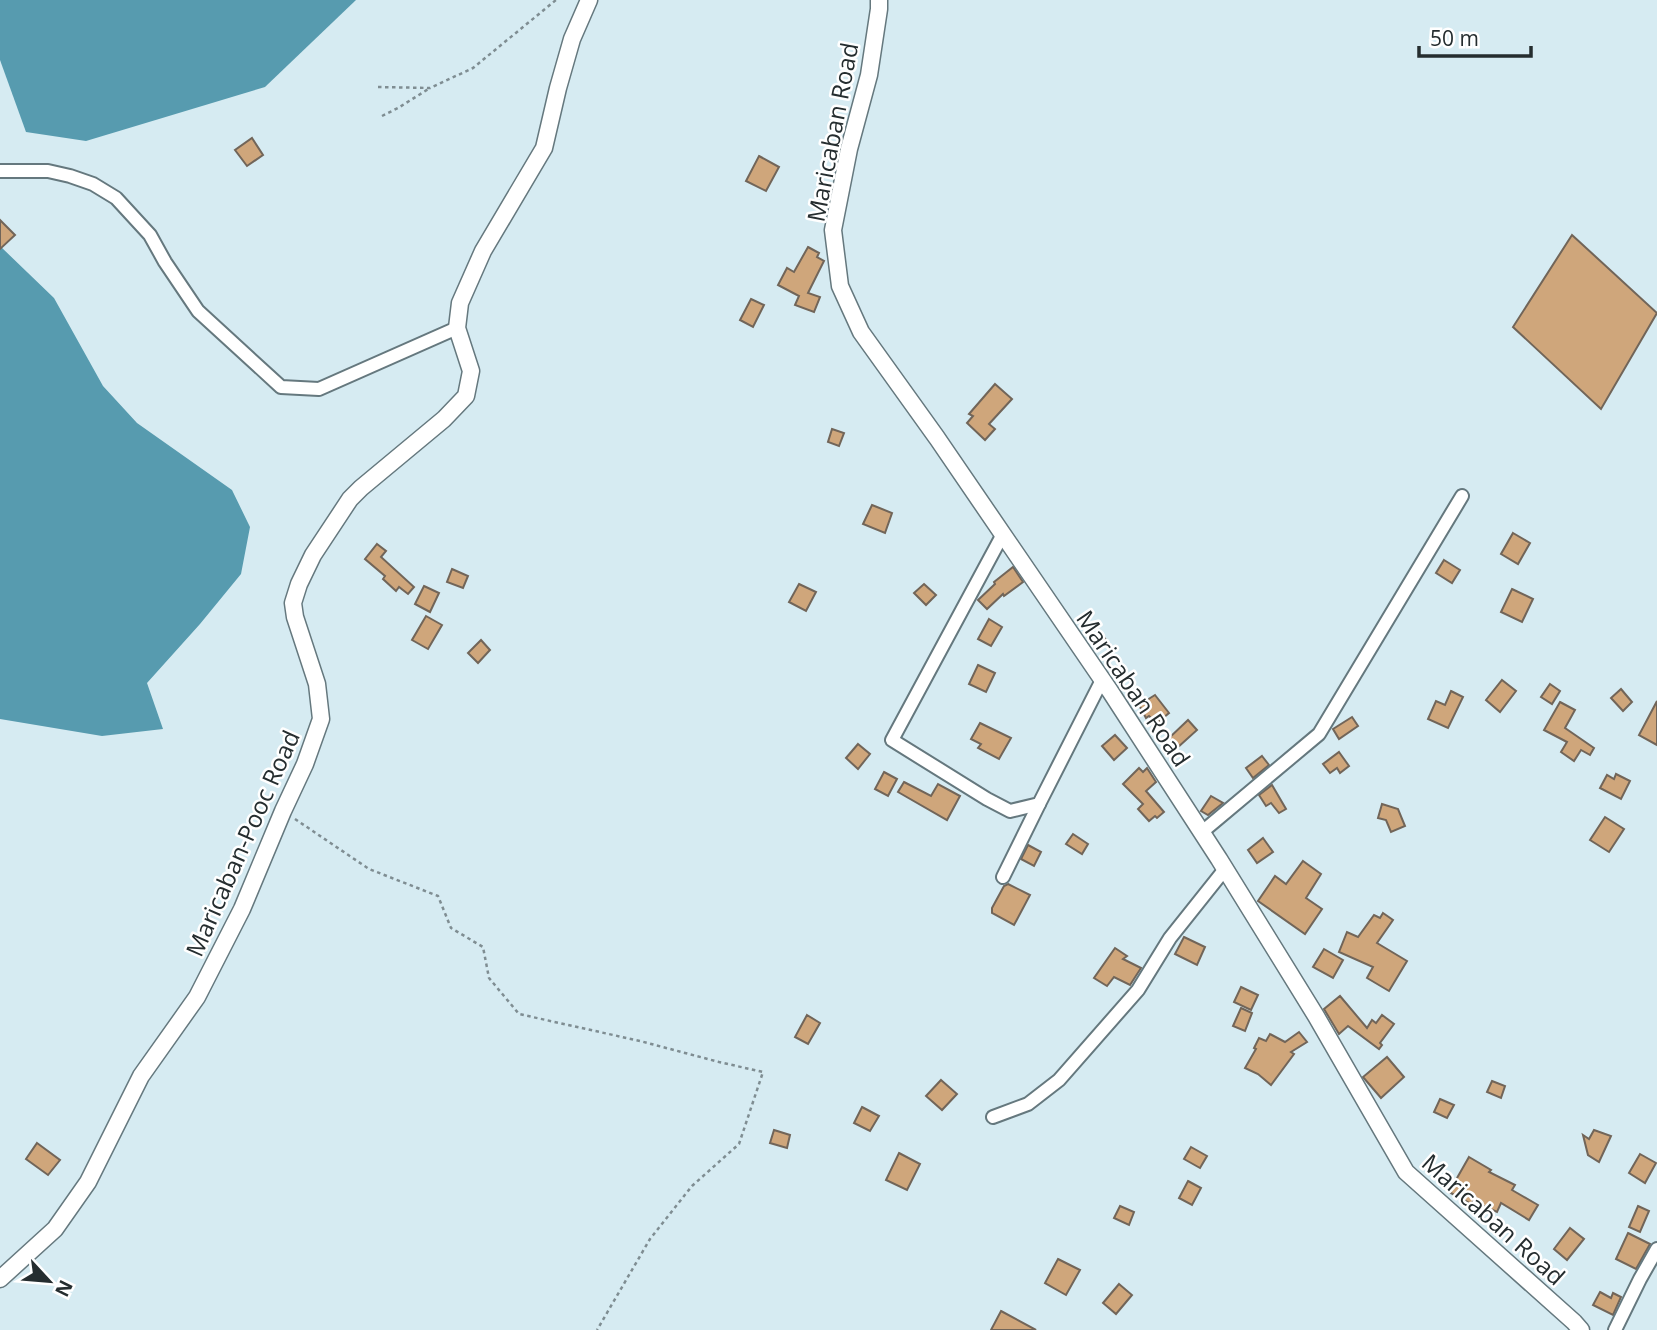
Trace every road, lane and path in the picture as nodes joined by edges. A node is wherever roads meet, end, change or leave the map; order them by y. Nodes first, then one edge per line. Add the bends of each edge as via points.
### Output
1 (556, 0) edge
2 (589, 0) edge
3 (879, 0) edge
4 (378, 87) dead end
5 (430, 89) junction
6 (382, 116) dead end
7 (0, 171) edge
8 (457, 328) junction
9 (1462, 496) dead end
10 (1003, 534) junction
11 (1102, 680) junction
12 (1039, 804) junction
13 (283, 811) junction
14 (1202, 832) junction
15 (1225, 869) junction
16 (1003, 877) dead end
17 (993, 1117) dead end
18 (1657, 1249) edge
19 (0, 1279) edge
20 (597, 1330) edge
21 (1581, 1330) edge
22 (1615, 1330) edge

1 - 5 path via 473,68
2 - 8 street, Maricaban-Pooc Road via 572,38 544,148 483,251 460,303
3 - 10 street, Maricaban Road via 869,75 833,230 840,286 861,332
4 - 5 path
5 - 6 path
7 - 8 street via 70,176 116,198 150,235 198,311 281,387 319,388
8 - 13 street, Maricaban-Pooc Road via 471,371 466,396 350,499 299,584 293,603 295,617 317,684 321,719
9 - 14 street via 1319,734
10 - 11 street, Maricaban Road
10 - 12 street via 892,740 1010,811
11 - 12 street
11 - 14 street, Maricaban Road
12 - 16 street
13 - 19 street, Maricaban-Pooc Road via 242,909 197,997 141,1076 88,1182 55,1229
13 - 20 path via 369,869 438,896 451,928 482,947 489,978 519,1014 763,1072 739,1144 692,1186 649,1239
14 - 15 street, Maricaban Road
15 - 17 street via 1170,938 1138,990 1059,1080 1028,1104
15 - 21 street, Maricaban Road via 1406,1172
18 - 22 street

